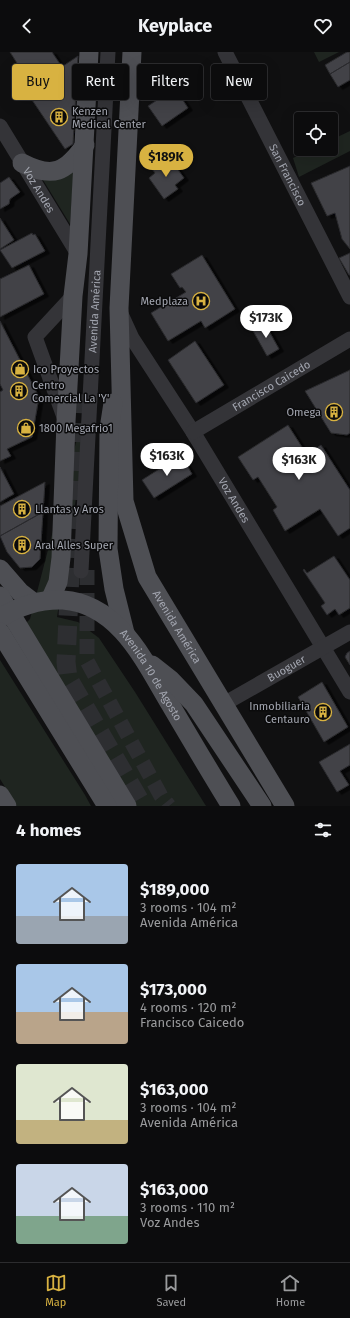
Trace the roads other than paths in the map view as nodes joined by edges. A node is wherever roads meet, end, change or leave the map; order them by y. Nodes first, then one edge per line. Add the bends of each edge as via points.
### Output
1 (89, 52) edge
2 (108, 52) edge
3 (115, 52) edge
4 (132, 52) edge
5 (225, 52) edge
6 (0, 126) edge
7 (84, 145) junction
8 (22, 163) junction
9 (78, 254) junction
10 (73, 296) junction
11 (350, 297) edge
12 (118, 308) junction
13 (350, 339) edge
14 (120, 357) junction
15 (78, 394) tunnel mouth
16 (66, 422) junction
17 (193, 432) junction
18 (0, 569) edge
19 (0, 596) edge
20 (35, 603) junction
21 (0, 614) edge
22 (0, 618) edge
23 (0, 632) edge
24 (350, 632) edge
25 (125, 633) junction
26 (323, 648) junction
27 (143, 659) junction
28 (350, 692) edge
29 (222, 705) junction
30 (0, 794) edge
31 (7, 806) edge
32 (107, 806) edge
33 (118, 806) edge
34 (127, 806) edge
35 (231, 806) edge
36 (262, 806) edge
37 (285, 806) edge

1 - 7 main road, Avenida América
2 - 3 street, Avenida América via 84,570
4 - 12 main road, Avenida América
5 - 11 street, San Francisco
6 - 8 street, Voz Andes
7 - 8 main road via 74,161 59,170 40,171
7 - 9 main road, Avenida América
8 - 9 street, Voz Andes
9 - 10 main road, Avenida América
9 - 15 main road, Avenida América via 85,299
10 - 16 main road, Avenida América
10 - 16 street via 35,337
12 - 14 main road, Avenida América
12 - 17 street, Voz Andes via 132,338
13 - 17 street, Francisco Caicedo
14 - 25 main road, Avenida América via 109,429 108,549 114,589
14 - 29 main road, Avenida América via 124,501 147,577
16 - 20 main road, Avenida América via 58,582
17 - 26 street, Voz Andes
18 - 20 main road via 20,592
19 - 34 main road
20 - 22 main road
20 - 25 main road, Avenida 10 de Agosto via 68,600 93,607
21 - 33 street
23 - 32 main road
24 - 26 street, Buoguer
25 - 27 main road, Avenida 10 de Agosto
26 - 28 street, Voz Andes
26 - 29 street, Buoguer
27 - 35 main road, Avenida 10 de Agosto
27 - 36 main road via 171,680 194,704
29 - 37 main road, Avenida América
30 - 31 main road

